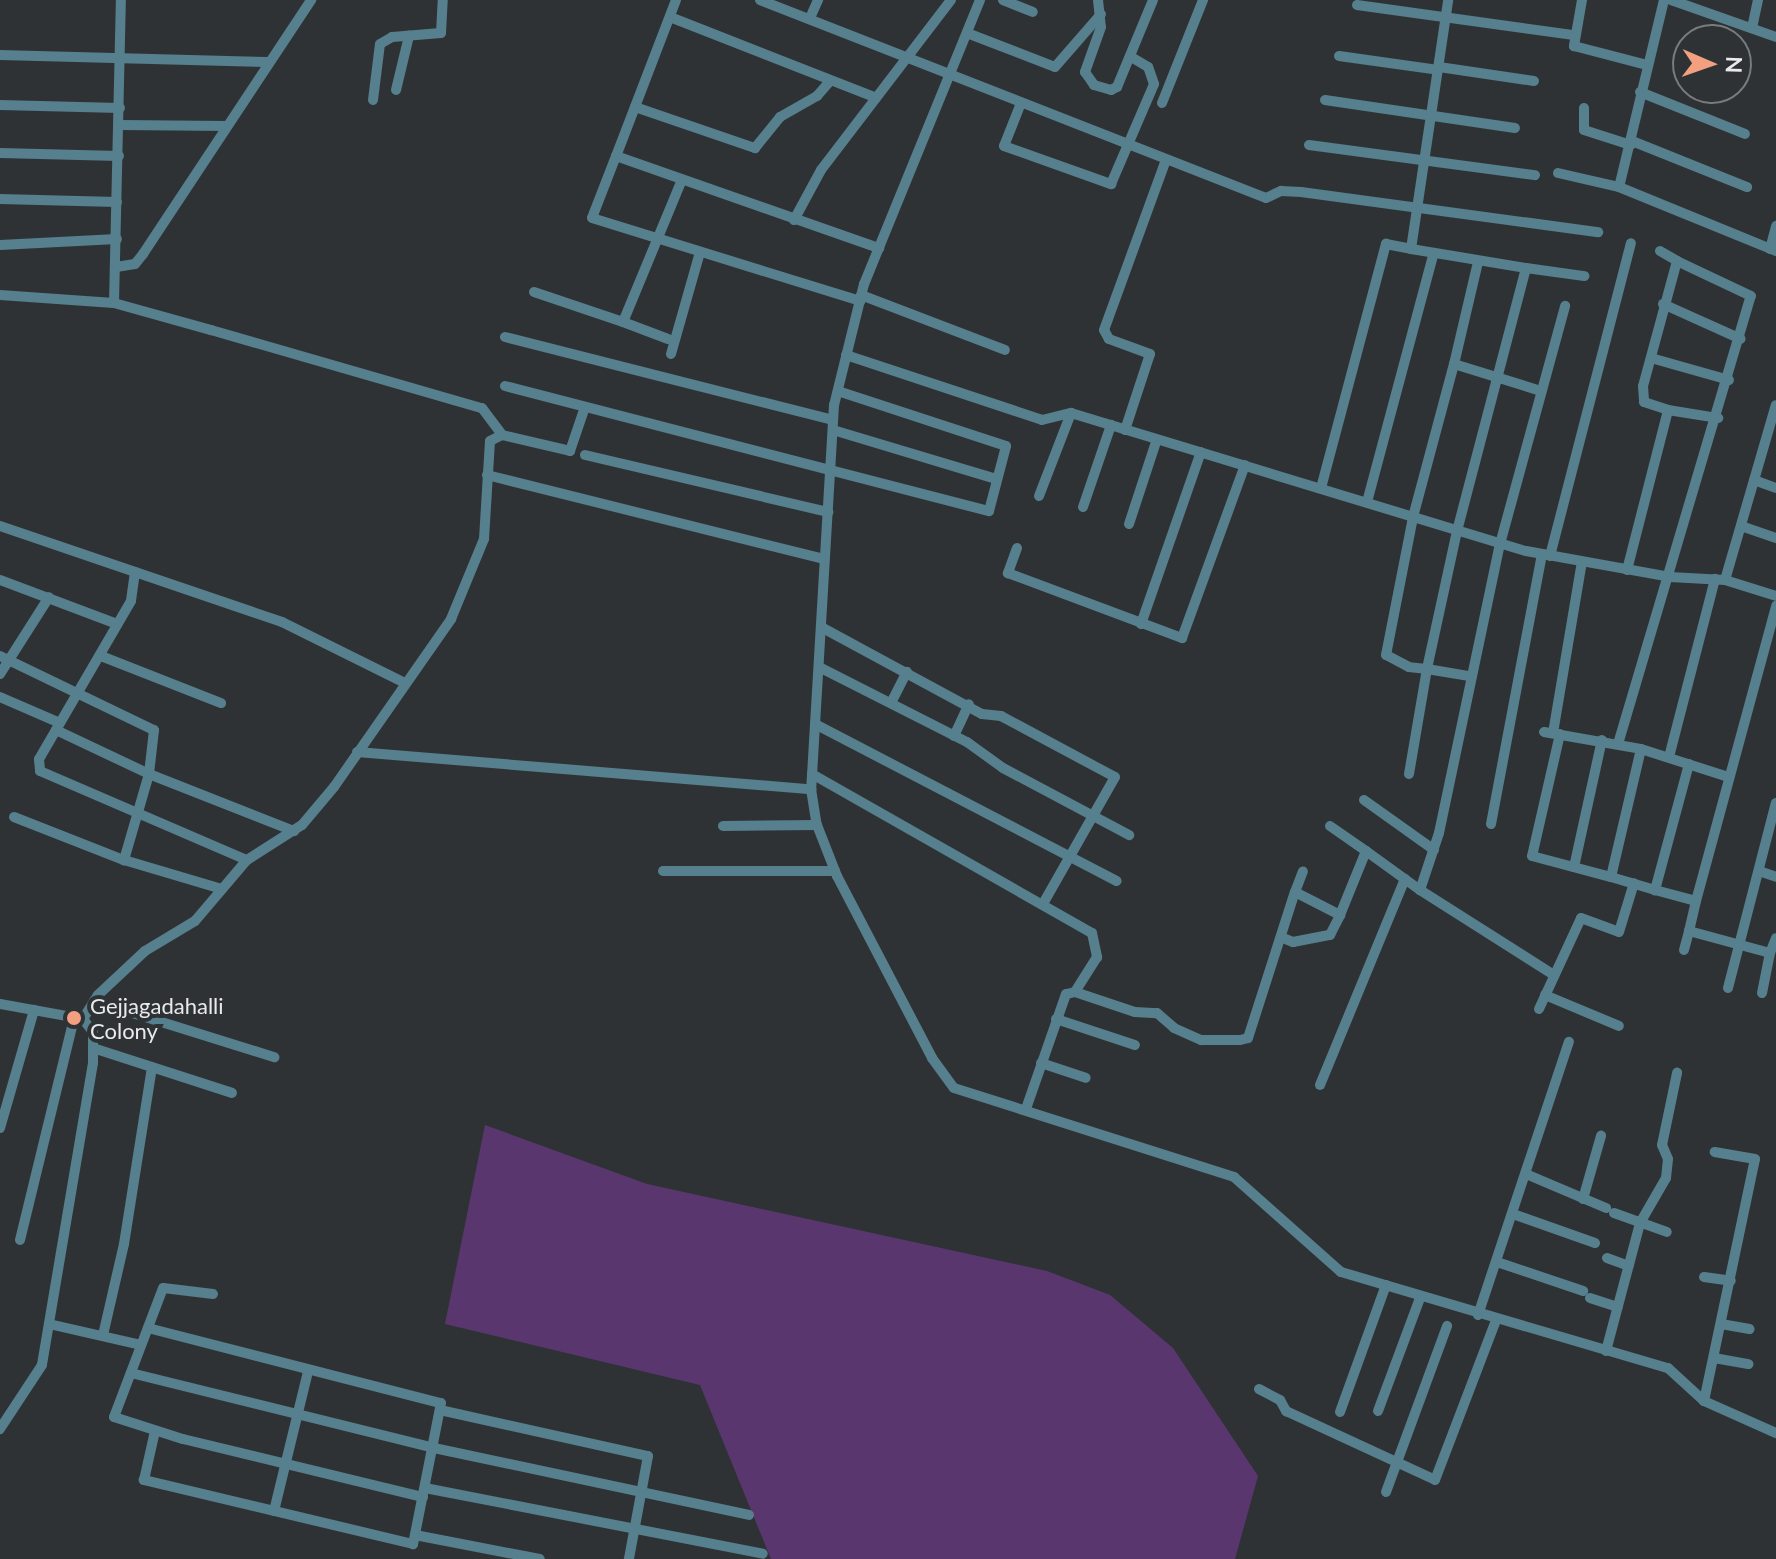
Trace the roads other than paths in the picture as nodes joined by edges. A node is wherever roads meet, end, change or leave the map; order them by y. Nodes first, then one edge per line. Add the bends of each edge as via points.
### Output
1 (121, 0) edge
2 (311, 0) edge
3 (443, 0) edge
4 (676, 0) edge
5 (760, 0) edge
6 (818, 0) edge
7 (951, 0) edge
8 (980, 0) edge
9 (1003, 0) edge
10 (1098, 0) edge
11 (1153, 0) edge
12 (1203, 0) edge
13 (1448, 0) edge
14 (1582, 0) edge
15 (1664, 0) edge
16 (1671, 0) edge
17 (1758, 0) edge
18 (1357, 5) dead end
19 (1033, 12) dead end
20 (1101, 14) junction
21 (670, 17) junction
22 (1445, 17) junction
23 (810, 18) junction
24 (1740, 24) edge
25 (1752, 28) joint
26 (967, 33) junction
27 (1574, 35) junction
28 (409, 36) junction
29 (1776, 37) edge
30 (0, 55) edge
31 (905, 56) junction
32 (1130, 56) junction
33 (1339, 56) dead end
34 (121, 59) junction
35 (268, 62) junction
36 (1647, 65) junction
37 (1438, 68) junction
38 (950, 75) junction
39 (830, 81) junction
40 (1534, 81) dead end
41 (396, 90) dead end
42 (1640, 92) junction
43 (874, 97) junction
44 (373, 100) dead end
45 (1325, 100) dead end
46 (1021, 103) junction
47 (1162, 103) dead end
48 (0, 105) edge
49 (635, 107) junction
50 (120, 108) junction
51 (1584, 108) dead end
52 (1432, 115) junction
53 (120, 125) junction
54 (226, 126) junction
55 (1515, 128) dead end
56 (1745, 134) dead end
57 (1632, 143) junction
58 (1309, 145) dead end
59 (1130, 146) junction
60 (0, 153) edge
61 (119, 156) junction
62 (616, 156) junction
63 (1166, 160) junction
64 (1425, 162) junction
65 (1558, 173) dead end
66 (1535, 175) dead end
67 (681, 182) junction
68 (1619, 187) junction
69 (1747, 187) dead end
70 (0, 199) edge
71 (117, 202) junction
72 (1419, 208) junction
73 (794, 220) junction
74 (1776, 226) edge
75 (1598, 232) dead end
76 (655, 238) junction
77 (117, 239) junction
78 (1631, 243) dead end
79 (0, 245) edge
80 (879, 248) junction
81 (1411, 249) junction
82 (1773, 250) edge
83 (1660, 251) dead end
84 (700, 252) junction
85 (1433, 255) junction
86 (1677, 261) junction
87 (1478, 262) junction
88 (116, 267) junction
89 (1526, 268) junction
90 (1584, 276) dead end
91 (534, 292) dead end
92 (0, 295) edge
93 (861, 298) junction
94 (114, 303) junction
95 (1663, 304) junction
96 (1565, 306) dead end
97 (623, 322) junction
98 (505, 337) dead end
99 (668, 339) dead end
100 (1741, 339) junction
101 (1005, 350) dead end
102 (671, 354) dead end
103 (846, 355) junction
104 (1651, 358) junction
105 (1454, 364) junction
106 (1498, 377) junction
107 (1729, 380) junction
108 (505, 386) dead end
109 (838, 391) junction
110 (1541, 391) junction
111 (1776, 405) edge
112 (585, 407) junction
113 (1668, 410) junction
114 (1071, 413) junction
115 (1718, 418) junction
116 (833, 425) junction
117 (1111, 425) junction
118 (1125, 430) junction
119 (502, 435) junction
120 (1772, 436) edge
121 (1157, 439) junction
122 (1201, 452) junction
123 (585, 455) dead end
124 (1245, 465) junction
125 (830, 468) junction
126 (487, 475) junction
127 (996, 479) junction
128 (1754, 480) junction
129 (1321, 488) junction
130 (1776, 488) edge
131 (1039, 496) dead end
132 (1367, 502) junction
133 (1083, 507) dead end
134 (828, 512) junction
135 (1413, 517) junction
136 (1129, 524) dead end
137 (0, 526) edge
138 (1741, 526) junction
139 (1457, 531) junction
140 (1776, 538) edge
141 (1500, 544) junction
142 (1017, 548) dead end
143 (1546, 556) junction
144 (825, 559) junction
145 (1582, 562) junction
146 (1627, 570) junction
147 (135, 572) junction
148 (1670, 577) junction
149 (0, 580) edge
150 (1720, 580) junction
151 (1776, 596) edge
152 (49, 597) junction
153 (1776, 606) edge
154 (117, 624) junction
155 (1141, 624) junction
156 (821, 627) junction
157 (101, 656) junction
158 (5, 658) edge
159 (819, 667) junction
160 (1427, 669) junction
161 (907, 672) junction
162 (0, 674) edge
163 (1469, 676) junction
164 (403, 682) junction
165 (78, 694) junction
166 (0, 697) edge
167 (221, 703) dead end
168 (891, 703) junction
169 (969, 704) junction
170 (815, 724) junction
171 (58, 726) junction
172 (1552, 733) junction
173 (954, 736) junction
174 (1602, 740) junction
175 (1618, 744) junction
176 (1641, 749) junction
177 (357, 752) junction
178 (1669, 757) junction
179 (1689, 764) junction
180 (149, 774) junction
181 (812, 774) junction
182 (1409, 774) dead end
183 (1728, 777) junction
184 (811, 789) junction
185 (1364, 800) dead end
186 (1776, 803) edge
187 (135, 815) junction
188 (1093, 815) junction
189 (14, 817) dead end
190 (1491, 824) dead end
191 (817, 825) junction
192 (723, 826) dead end
193 (1330, 826) dead end
194 (294, 831) junction
195 (1129, 835) dead end
196 (1434, 850) junction
197 (1366, 851) junction
198 (1071, 857) junction
199 (124, 860) junction
200 (247, 860) junction
201 (1574, 867) junction
202 (663, 871) dead end
203 (835, 871) junction
204 (1303, 871) dead end
205 (1759, 871) junction
206 (1611, 877) junction
207 (1776, 877) edge
208 (1405, 879) junction
209 (1117, 881) dead end
210 (1634, 883) junction
211 (222, 889) junction
212 (1420, 890) junction
213 (1655, 890) junction
214 (1295, 892) junction
215 (1696, 901) junction
216 (1043, 904) junction
217 (1340, 915) junction
218 (1689, 931) junction
219 (1283, 938) junction
220 (1776, 938) edge
221 (1738, 945) junction
222 (1684, 950) dead end
223 (1770, 953) junction
224 (1554, 975) junction
225 (1728, 988) dead end
226 (1075, 992) junction
227 (1762, 993) dead end
228 (1545, 995) junction
229 (94, 1001) junction
230 (0, 1004) edge
231 (1539, 1009) dead end
232 (34, 1010) junction
233 (79, 1019) junction
234 (1056, 1019) junction
235 (1619, 1026) dead end
236 (1569, 1042) dead end
237 (1135, 1045) dead end
238 (93, 1048) junction
239 (274, 1057) dead end
240 (1041, 1063) junction
241 (152, 1067) junction
242 (1677, 1073) dead end
243 (1086, 1078) dead end
244 (1320, 1085) dead end
245 (232, 1093) dead end
246 (1026, 1109) junction
247 (0, 1128) edge
248 (1601, 1136) dead end
249 (1715, 1152) dead end
250 (1526, 1174) junction
251 (1583, 1199) junction
252 (1513, 1214) junction
253 (1640, 1223) junction
254 (1667, 1232) dead end
255 (20, 1240) dead end
256 (1595, 1243) dead end
257 (1607, 1258) dead end
258 (1497, 1262) junction
259 (1629, 1266) junction
260 (1704, 1277) dead end
261 (1731, 1281) junction
262 (1386, 1285) junction
263 (213, 1294) dead end
264 (1420, 1298) junction
265 (1618, 1307) junction
266 (1478, 1315) junction
267 (1496, 1320) junction
268 (49, 1324) junction
269 (1721, 1324) junction
270 (1447, 1326) dead end
271 (148, 1328) junction
272 (1750, 1329) dead end
273 (103, 1335) junction
274 (141, 1345) junction
275 (1606, 1351) junction
276 (1714, 1358) junction
277 (1748, 1364) dead end
278 (308, 1372) junction
279 (131, 1373) junction
280 (1259, 1389) dead end
281 (1704, 1401) junction
282 (440, 1410) junction
283 (1378, 1411) dead end
284 (1340, 1412) dead end
285 (297, 1416) junction
286 (0, 1429) edge
287 (155, 1431) junction
288 (1776, 1433) edge
289 (434, 1448) junction
290 (1398, 1462) junction
291 (285, 1464) junction
292 (424, 1492) junction
293 (645, 1492) junction
294 (1386, 1492) dead end
295 (274, 1511) junction
296 (749, 1515) dead end
297 (636, 1528) junction
298 (415, 1535) junction
299 (763, 1554) dead end
300 (540, 1559) edge
301 (629, 1559) edge

1 - 34 street
2 - 35 street
3 - 28 street via 443,31
4 - 21 street
5 - 23 street
6 - 23 street
7 - 31 street
8 - 26 street
9 - 19 street
10 - 20 street
11 - 32 street
12 - 47 street
13 - 22 street
14 - 27 street
15 - 36 street
16 - 24 street
17 - 25 street
18 - 22 street
20 - 26 street via 1055,67
20 - 32 street via 1087,77 1114,90
21 - 39 street
21 - 49 street
22 - 27 street
22 - 37 street
23 - 31 street
25 - 29 street
26 - 38 street
27 - 36 street via 1574,46
28 - 41 street
28 - 44 street via 380,44
30 - 34 street
31 - 38 street
31 - 43 street
32 - 59 street via 1148,67 1154,84
33 - 37 street
34 - 35 street
34 - 50 street
35 - 54 street
36 - 42 street
37 - 40 street
37 - 52 street
38 - 46 street
38 - 80 street
39 - 43 street
39 - 49 street via 817,96 780,117 755,148
42 - 56 street
42 - 57 street
43 - 73 street via 821,170
45 - 52 street
46 - 59 street
46 - 59 street via 1004,146 1111,184
48 - 50 street
49 - 62 street
50 - 53 street
51 - 57 street via 1584,130
52 - 55 street
52 - 64 street
53 - 54 street
53 - 61 street
54 - 88 street via 143,254 135,264
57 - 68 street
57 - 69 street
58 - 64 street
59 - 63 street
60 - 61 street
61 - 71 street
62 - 67 street
62 - 76 street via 592,218
63 - 72 street via 1266,198 1287,191
63 - 118 street via 1104,330 1109,339 1150,354
64 - 66 street
64 - 72 street
65 - 68 street
67 - 73 street
67 - 76 street
68 - 82 street
70 - 71 street
71 - 77 street
72 - 75 street
72 - 81 street
73 - 80 street
74 - 82 street
76 - 84 street
76 - 97 street
77 - 79 street
77 - 88 street
78 - 143 street
80 - 93 street
81 - 85 street
81 - 129 street via 1386,244
83 - 86 street
84 - 93 street
84 - 102 street
85 - 87 street
85 - 132 street
86 - 95 street
86 - 100 street via 1751,296
87 - 89 street
87 - 105 street
88 - 94 street
89 - 90 street
89 - 106 street
91 - 97 street
92 - 94 street
93 - 101 street
93 - 103 street
94 - 119 street via 482,408
95 - 100 street
95 - 104 street
96 - 110 street
97 - 99 street
98 - 116 street
100 - 107 street
103 - 109 street
103 - 114 street via 1042,420
104 - 107 street
104 - 113 street via 1644,402
105 - 106 street
105 - 135 street
106 - 110 street
106 - 139 street
107 - 115 street
108 - 112 street
109 - 116 street
109 - 127 street via 999,442 1005,452
110 - 141 street
111 - 120 street
112 - 119 street via 570,451
112 - 125 street
113 - 115 street
113 - 146 street
114 - 117 street
114 - 131 street
115 - 148 street
116 - 125 street
116 - 127 street
117 - 118 street
117 - 133 street
118 - 121 street
119 - 126 street via 490,441
120 - 128 street
121 - 122 street
121 - 136 street
122 - 124 street
122 - 155 street
123 - 134 street
124 - 129 street
124 - 155 street via 1186,635 1177,637
125 - 127 street via 982,513 989,511
125 - 134 street
126 - 144 street
126 - 164 street via 484,539 451,619
128 - 130 street
128 - 138 street
129 - 132 street
132 - 135 street
134 - 144 street
135 - 139 street
135 - 160 street via 1386,655 1391,662
137 - 147 street
138 - 140 street
138 - 150 street
139 - 141 street
139 - 160 street
141 - 143 street
141 - 163 street
142 - 155 street via 1008,573
143 - 145 street
143 - 190 street
144 - 156 street
145 - 146 street
145 - 172 street
146 - 148 street
147 - 154 street via 131,601
147 - 164 street via 282,622
148 - 150 street
148 - 175 street
149 - 152 street
150 - 151 street
150 - 178 street
152 - 154 street
152 - 158 street
153 - 183 street
154 - 157 street
156 - 159 street
156 - 161 street
157 - 165 street
157 - 167 street
158 - 162 street
158 - 165 street
159 - 168 street
159 - 170 street
160 - 163 street
160 - 182 street
161 - 168 street
161 - 169 street
163 - 196 street
164 - 177 street
165 - 171 street
165 - 180 street via 154,730
166 - 171 street
168 - 173 street
169 - 173 street
169 - 188 street via 1115,777
170 - 181 street
170 - 198 street
171 - 180 street
171 - 187 street via 39,759 40,771
172 - 174 street
172 - 201 street via 1532,856
173 - 188 street
174 - 175 street
174 - 201 street
175 - 176 street
176 - 178 street
176 - 206 street
177 - 184 street
177 - 194 street
178 - 179 street
179 - 183 street
179 - 213 street
180 - 187 street
180 - 194 street
181 - 184 street
181 - 216 street
183 - 215 street
184 - 191 street
185 - 196 street
186 - 205 street
187 - 199 street
187 - 200 street
188 - 195 street
188 - 198 street
189 - 199 street
191 - 192 street
191 - 203 street
193 - 197 street
194 - 200 street
196 - 212 street
197 - 208 street
197 - 217 street
198 - 209 street
198 - 216 street
199 - 211 street
200 - 211 street
201 - 206 street
202 - 203 street
203 - 246 street via 947,1084
204 - 214 street
205 - 207 street
205 - 221 street
206 - 210 street
208 - 212 street
208 - 244 street
210 - 213 street
210 - 224 street via 1619,932 1581,918
211 - 229 street via 195,921 145,951
212 - 224 street
213 - 215 street
214 - 217 street
214 - 219 street via 1280,930
215 - 218 street
216 - 226 street via 1092,933 1098,945
217 - 219 street via 1330,935 1293,942
218 - 221 street
218 - 222 street
219 - 226 street via 1248,1038 1201,1040 1157,1013 1135,1012
220 - 223 street
221 - 223 street
221 - 225 street
223 - 227 street
224 - 228 street
226 - 234 street via 1066,994
228 - 231 street
228 - 235 street
229 - 233 street
229 - 239 street
230 - 232 street
232 - 233 street
232 - 247 street
233 - 238 street via 93,1032
233 - 255 street
234 - 237 street
234 - 240 street
236 - 250 street
238 - 241 street
238 - 268 street
240 - 243 street
240 - 246 street
241 - 245 street
241 - 273 street via 124,1244
242 - 253 street via 1662,1145 1668,1159 1666,1178
246 - 262 street via 1234,1177 1331,1266
248 - 251 street
249 - 261 street via 1755,1159
250 - 251 street
250 - 252 street
251 - 253 street
252 - 256 street
252 - 258 street
253 - 254 street
253 - 259 street
257 - 259 street
258 - 265 street
258 - 266 street
259 - 265 street
260 - 261 street
261 - 269 street
262 - 264 street
262 - 284 street
263 - 271 street via 163,1288
264 - 266 street
264 - 283 street
265 - 275 street
266 - 267 street
267 - 275 street
267 - 290 street via 1435,1480
268 - 273 street
268 - 286 street via 42,1365
269 - 272 street
269 - 276 street
270 - 290 street
271 - 274 street
271 - 278 street
273 - 274 street
274 - 279 street
275 - 281 street via 1668,1368
276 - 277 street
276 - 281 street
278 - 282 street via 441,1403
278 - 285 street
279 - 285 street
279 - 287 street via 114,1417
280 - 290 street via 1280,1400 1286,1411
281 - 288 street
282 - 289 street
282 - 293 street via 648,1456
285 - 289 street
285 - 291 street
287 - 291 street
287 - 295 street via 144,1480
289 - 292 street
289 - 293 street
290 - 294 street
291 - 292 street
291 - 295 street
292 - 297 street
292 - 298 street
293 - 296 street
293 - 297 street
295 - 298 street via 413,1544
297 - 299 street
297 - 301 street
298 - 300 street

